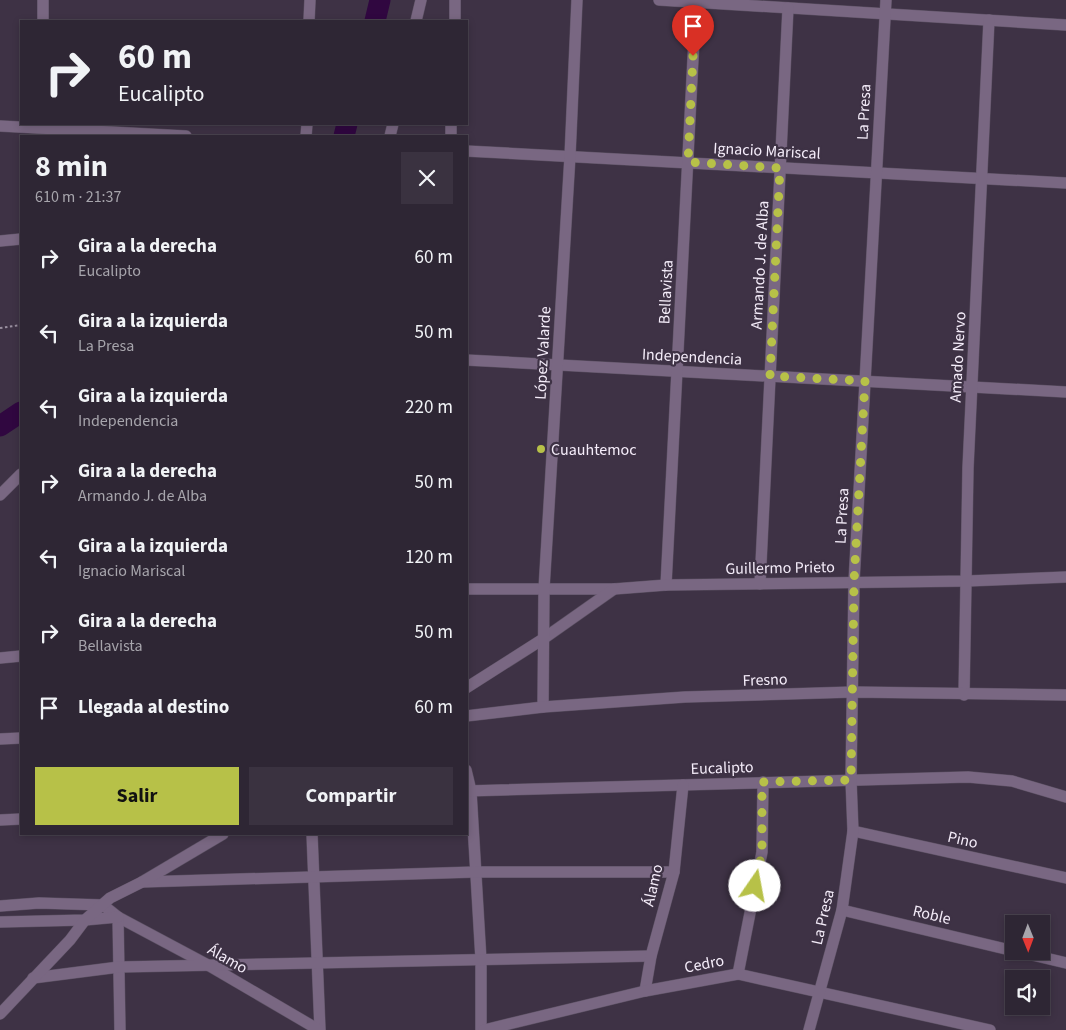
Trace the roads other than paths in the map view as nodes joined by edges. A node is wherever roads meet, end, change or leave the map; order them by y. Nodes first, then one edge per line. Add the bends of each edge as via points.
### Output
1 (43, 0) edge
2 (310, 0) edge
3 (421, 0) edge
4 (455, 0) edge
5 (577, 0) edge
6 (659, 0) edge
7 (886, 0) edge
8 (696, 1) edge
9 (788, 8) junction
10 (885, 14) junction
11 (43, 20) edge
12 (309, 20) edge
13 (416, 20) edge
14 (455, 20) edge
15 (989, 20) junction
16 (1066, 25) edge
17 (0, 126) edge
18 (41, 129) edge
19 (165, 135) edge
20 (468, 151) edge
21 (570, 156) junction
22 (688, 162) junction
23 (780, 168) junction
24 (876, 173) junction
25 (982, 178) junction
26 (1066, 183) edge
27 (20, 239) edge
28 (0, 241) edge
29 (468, 360) edge
30 (558, 366) junction
31 (677, 371) junction
32 (770, 376) junction
33 (865, 381) junction
34 (972, 387) junction
35 (1066, 392) edge
36 (20, 475) edge
37 (0, 495) edge
38 (1066, 577) edge
39 (967, 581) junction
40 (854, 582) junction
41 (760, 584) junction
42 (666, 585) junction
43 (468, 589) edge
44 (544, 589) junction
45 (614, 589) junction
46 (543, 639) junction
47 (20, 656) edge
48 (0, 658) edge
49 (468, 687) edge
50 (853, 692) junction
51 (964, 695) junction
52 (1066, 695) edge
53 (543, 707) junction
54 (468, 716) edge
55 (20, 738) edge
56 (0, 739) edge
57 (851, 780) junction
58 (762, 782) junction
59 (683, 785) junction
60 (469, 791) edge
61 (1066, 796) edge
62 (20, 819) edge
63 (0, 820) edge
64 (853, 831) junction
65 (222, 835) edge
66 (312, 835) edge
67 (475, 872) junction
68 (674, 872) junction
69 (314, 878) junction
70 (1066, 878) edge
71 (142, 882) junction
72 (103, 905) junction
73 (0, 906) edge
74 (842, 910) junction
75 (118, 917) junction
76 (85, 920) junction
77 (0, 922) edge
78 (1005, 949) edge
79 (651, 956) junction
80 (1050, 959) edge
81 (481, 960) junction
82 (317, 963) junction
83 (1066, 963) edge
84 (208, 965) junction
85 (119, 967) junction
86 (738, 974) junction
87 (33, 978) junction
88 (644, 991) junction
89 (821, 991) junction
90 (4, 1004) edge
91 (0, 1014) edge
92 (120, 1030) edge
93 (320, 1030) edge
94 (482, 1030) edge
95 (810, 1030) edge
96 (990, 1030) edge

1 - 11 street
2 - 12 street
3 - 13 street
4 - 14 street
5 - 21 street, López Valarde
6 - 8 street
7 - 10 street, La Presa
8 - 9 street
8 - 22 street, Bellavista
9 - 10 street
9 - 23 street, Armando J. de Alba
10 - 15 street
10 - 24 street, La Presa
15 - 16 street
15 - 25 street, Amado Nervo
17 - 18 street
18 - 19 street
20 - 21 street, Ignacio Mariscal
21 - 22 street, Ignacio Mariscal
21 - 30 street, López Valarde
22 - 23 street, Ignacio Mariscal
22 - 31 street, Bellavista
23 - 24 street, Ignacio Mariscal
23 - 32 street, Armando J. de Alba
24 - 25 street, Ignacio Mariscal
24 - 33 street, La Presa
25 - 26 street, Ignacio Mariscal
25 - 34 street, Amado Nervo
27 - 28 street
29 - 30 street, Independencia
30 - 31 street, Independencia
30 - 44 street, López Valarde
31 - 32 street, Independencia
31 - 42 street, Bellavista
32 - 33 street, Independencia
32 - 41 street, Armando J. de Alba
33 - 34 street, Independencia
33 - 40 street, La Presa
34 - 35 street, Independencia
34 - 39 street, Amado Nervo
36 - 37 street
38 - 39 street, Guillermo Prieto
39 - 40 street, Guillermo Prieto
39 - 51 street, Amado Nervo
40 - 41 street, Guillermo Prieto
40 - 50 street, La Presa
41 - 42 street, Guillermo Prieto
42 - 45 street, Guillermo Prieto
43 - 44 street, Guillermo Prieto
44 - 45 street, Guillermo Prieto
44 - 46 street, López Valarde
45 - 46 street
46 - 49 street
46 - 53 street, López Valarde
47 - 48 street
50 - 51 street, Fresno
50 - 53 street, Fresno via 685,697
50 - 57 street, La Presa
51 - 52 street, Fresno
53 - 54 street, Fresno
55 - 56 street
57 - 58 street, Eucalipto
57 - 61 street, Eucalipto via 968,777 1012,781
57 - 64 street, La Presa
58 - 59 street, Eucalipto
58 - 86 street via 762,852
59 - 60 street, Eucalipto
59 - 68 street, Álamo
60 - 67 street
62 - 63 street
64 - 70 street, Pino
64 - 74 street, La Presa
65 - 71 street
66 - 69 street
67 - 68 street
67 - 69 street
67 - 81 street
68 - 79 street, Álamo
69 - 71 street
69 - 82 street
71 - 72 street
72 - 73 street
72 - 75 street, Álamo
72 - 76 street
74 - 78 street, Roble
74 - 89 street, La Presa
75 - 76 street
75 - 84 street, Álamo
75 - 85 street
76 - 77 street
76 - 87 street
79 - 81 street
79 - 88 street, Álamo
80 - 83 street, Roble
81 - 82 street
81 - 94 street
82 - 84 street
82 - 93 street
84 - 85 street
84 - 93 street, Álamo
85 - 87 street
85 - 92 street
86 - 88 street, Cedro
86 - 89 street, Cedro
87 - 90 street
88 - 94 street, Cedro
89 - 95 street, La Presa
89 - 96 street, Cedro
90 - 91 street

